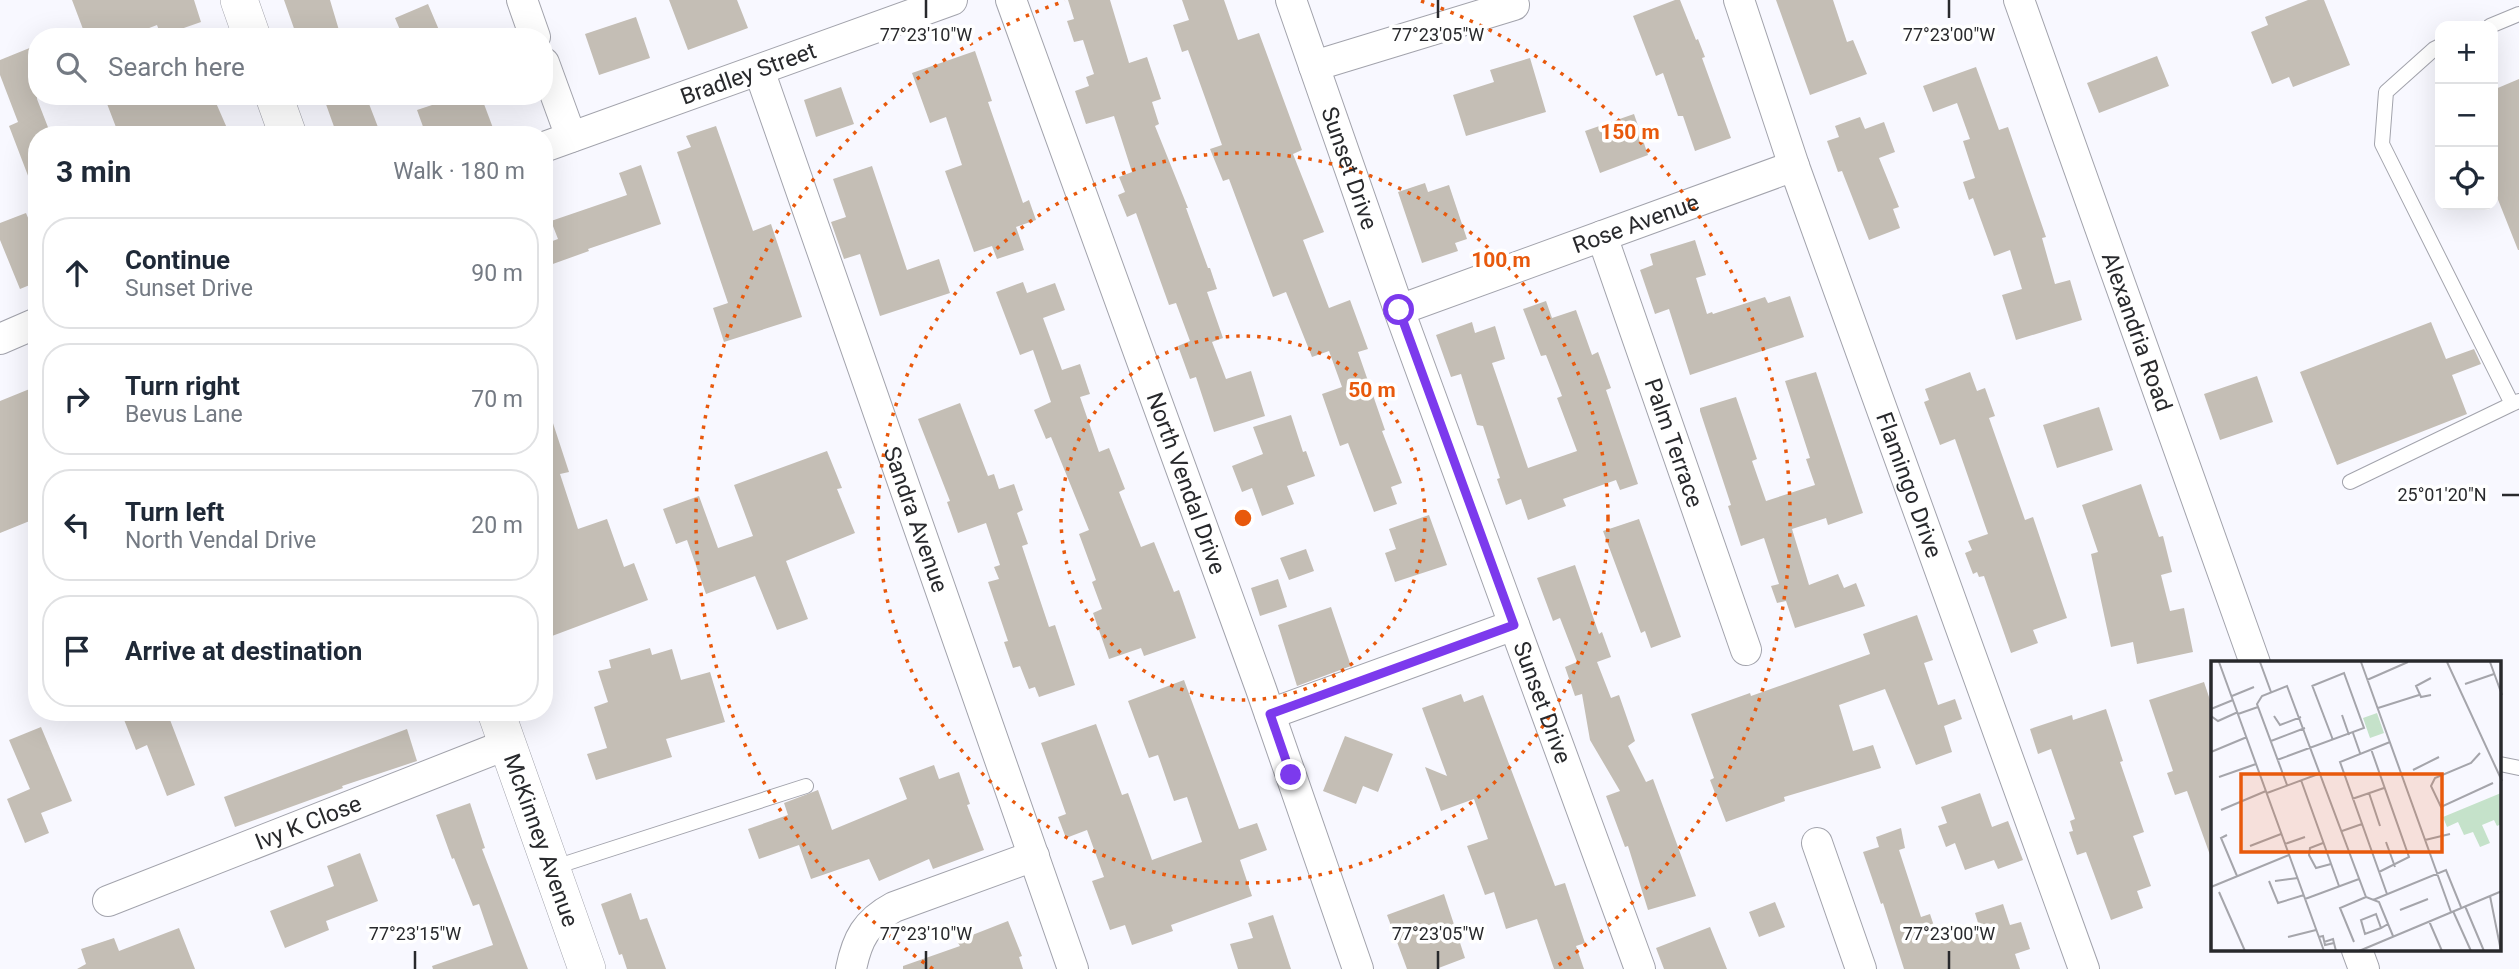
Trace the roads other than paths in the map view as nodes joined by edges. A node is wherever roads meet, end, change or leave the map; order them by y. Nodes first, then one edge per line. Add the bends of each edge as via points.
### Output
1 (239, 0) edge
2 (522, 0) edge
3 (953, 0) edge
4 (1011, 0) edge
5 (1291, 0) edge
6 (1739, 0) edge
7 (2019, 0) edge
8 (1514, 5) dead end
9 (2519, 14) edge
10 (2498, 23) edge
11 (249, 28) edge
12 (532, 28) edge
13 (2435, 49) edge
14 (1314, 66) junction
15 (759, 70) junction
16 (277, 105) edge
17 (551, 105) edge
18 (285, 126) edge
19 (558, 142) edge
20 (1794, 166) junction
21 (1602, 236) junction
22 (1399, 310) junction
23 (28, 327) edge
24 (0, 339) edge
25 (2515, 402) edge
26 (2350, 482) dead end
27 (1514, 625) junction
28 (1746, 650) dead end
29 (2254, 661) edge
30 (1270, 714) junction
31 (502, 728) edge
32 (806, 786) dead end
33 (1817, 843) dead end
34 (1034, 856) junction
35 (552, 869) junction
36 (108, 901) dead end
37 (2357, 951) edge
38 (587, 969) edge
39 (851, 969) edge
40 (1073, 969) edge
41 (1359, 969) edge
42 (1640, 969) edge
43 (1861, 969) edge
44 (2084, 969) edge
45 (2364, 969) edge

1 - 11 street
2 - 12 street
3 - 15 street, Bradley Street
4 - 30 street, North Vendal Drive
5 - 14 street, Sunset Drive
6 - 20 street, Flamingo Drive
7 - 29 street, Alexandria Road
8 - 14 street
9 - 10 lane
13 - 25 lane via 2386,92 2382,144
14 - 22 street, Sunset Drive
15 - 19 street, Bradley Street
15 - 34 street, Sandra Avenue
16 - 18 street
17 - 19 street
20 - 21 street, Rose Avenue
20 - 44 street, Flamingo Drive
21 - 22 street, Rose Avenue
21 - 28 street, Palm Terrace
22 - 27 street, Sunset Drive
23 - 24 street
25 - 26 lane
27 - 30 street
27 - 42 street, Sunset Drive
30 - 41 street, North Vendal Drive
31 - 35 street, McKinney Avenue
31 - 36 street, Ivy K Close
32 - 35 lane
33 - 43 street
34 - 39 street via 879,915 861,936
34 - 40 street, Sandra Avenue
35 - 38 street, McKinney Avenue
37 - 45 street

